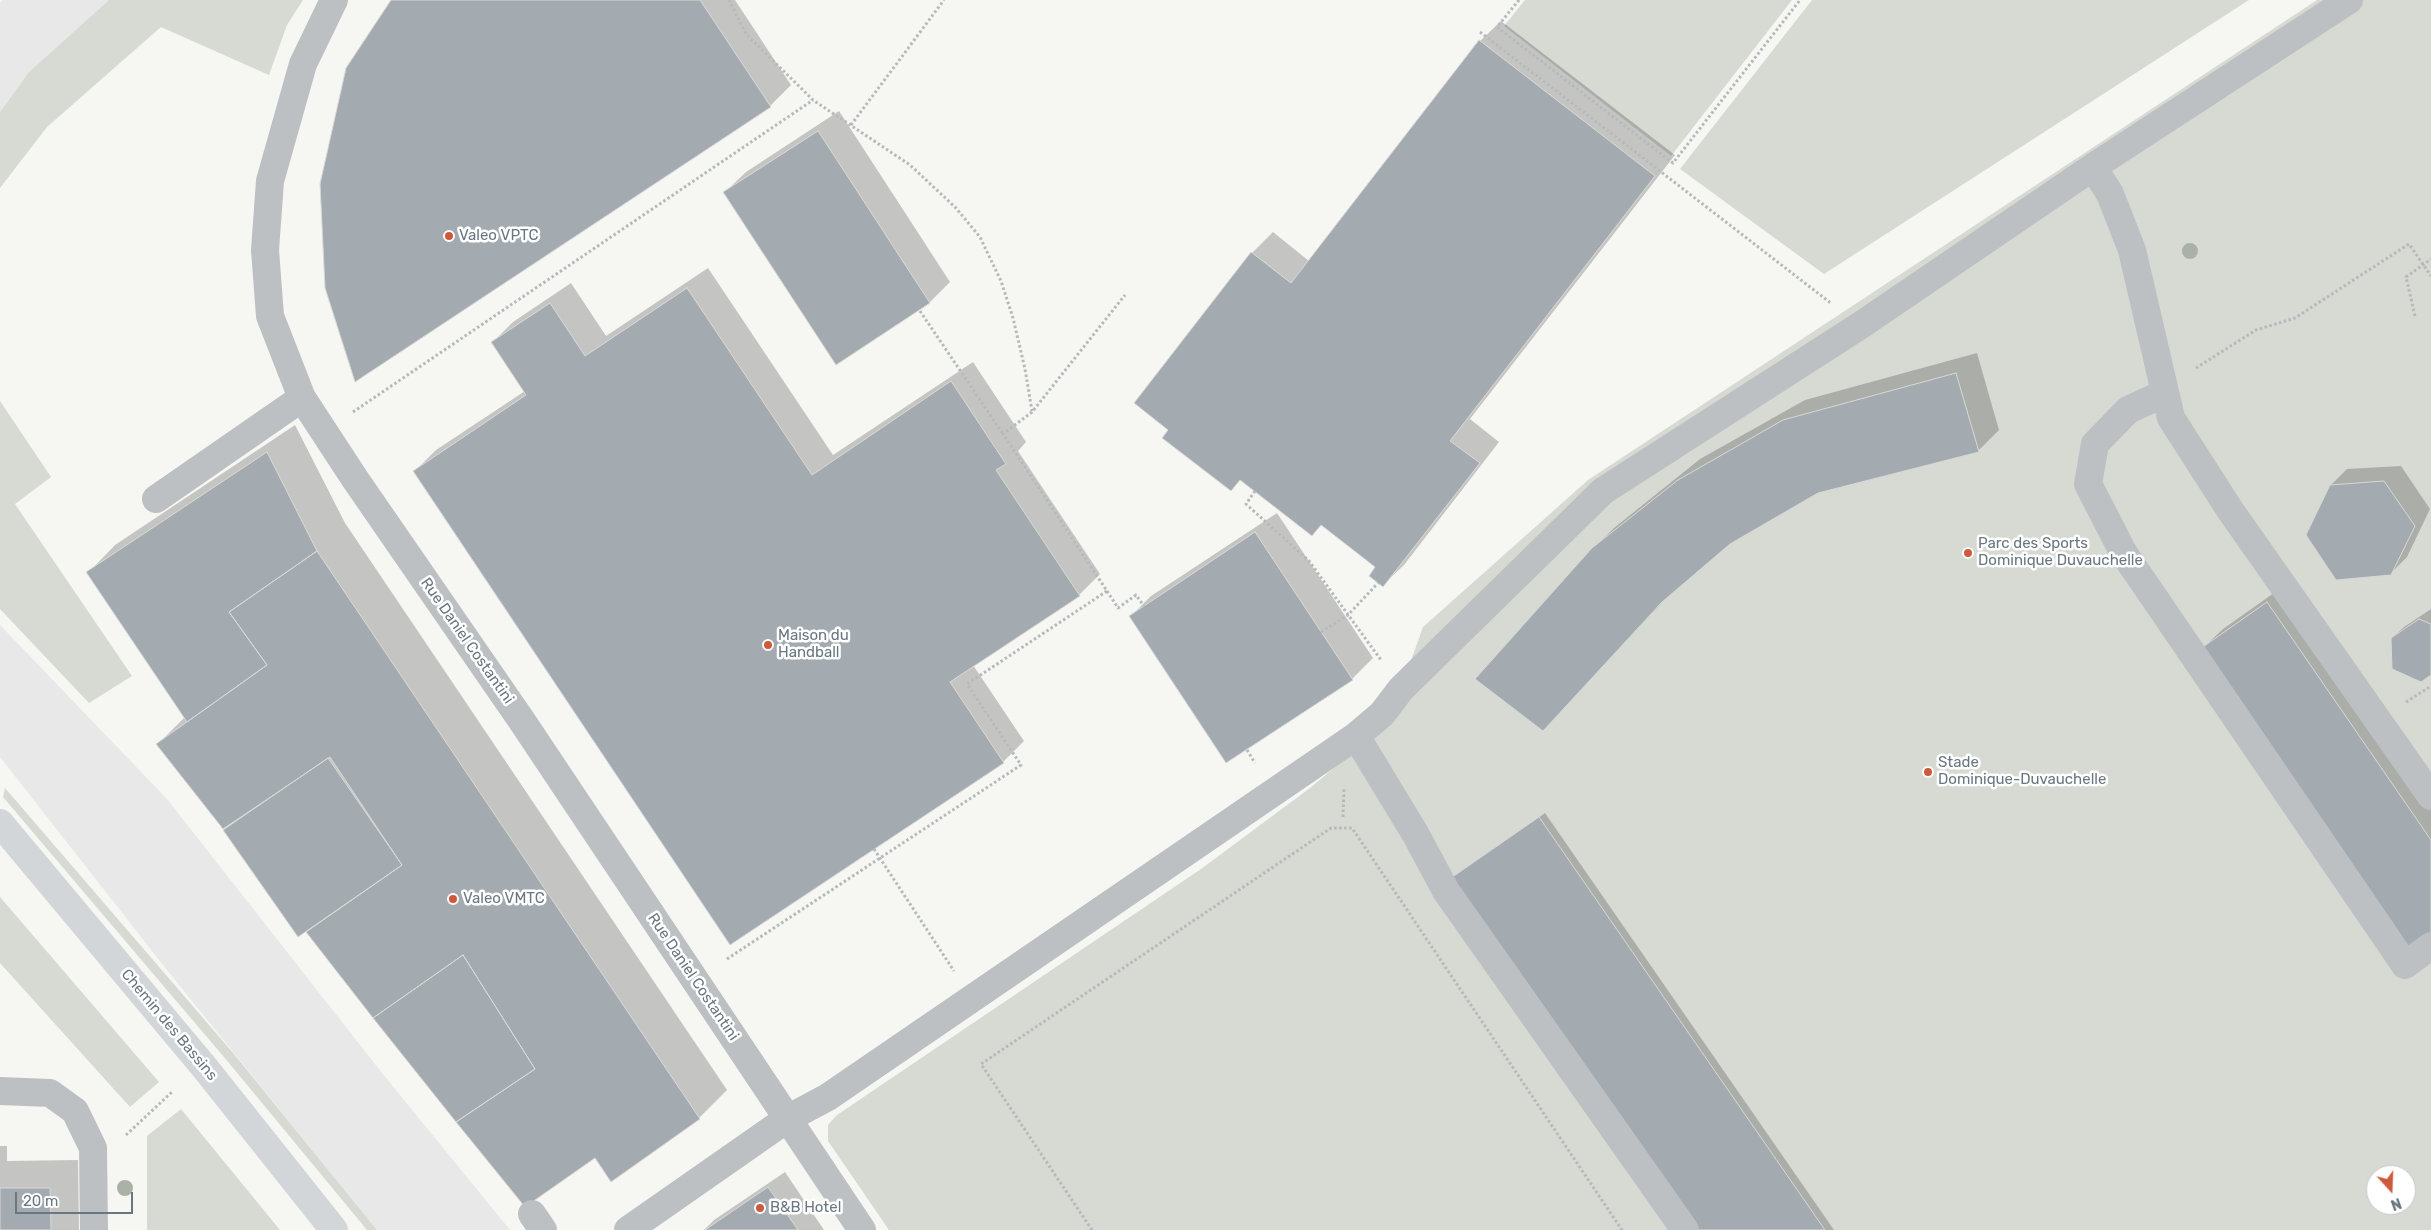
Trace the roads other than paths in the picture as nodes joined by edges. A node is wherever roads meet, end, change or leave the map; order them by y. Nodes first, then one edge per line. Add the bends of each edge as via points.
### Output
1 (334, 0) edge
2 (2349, 0) edge
3 (2093, 167) junction
4 (2164, 386) junction
5 (302, 398) junction
6 (156, 499) dead end
7 (1356, 736) junction
8 (2431, 796) edge
9 (0, 823) edge
10 (2431, 946) edge
11 (0, 1091) edge
12 (788, 1119) junction
13 (631, 1229) edge
14 (94, 1230) edge
15 (334, 1230) edge
16 (862, 1230) edge
17 (1685, 1230) edge

1 - 5 street, Rue Daniel Costantini via 303,64 270,180 265,250 270,316
2 - 3 street
3 - 4 street via 2110,194 2132,250
3 - 7 street via 1861,325 1603,491 1401,689 1382,714
4 - 8 street via 2171,418 2230,510
4 - 10 street via 2128,410 2095,444 2088,484 2123,552 2405,965
5 - 6 street
5 - 12 street, Rue Daniel Costantini
7 - 12 street via 828,1097
7 - 17 street via 1446,891
9 - 15 main road, Chemin des Bassins via 205,1068
11 - 14 street via 50,1093 75,1111 93,1148
12 - 13 street
12 - 16 street, Rue Daniel Costantini

